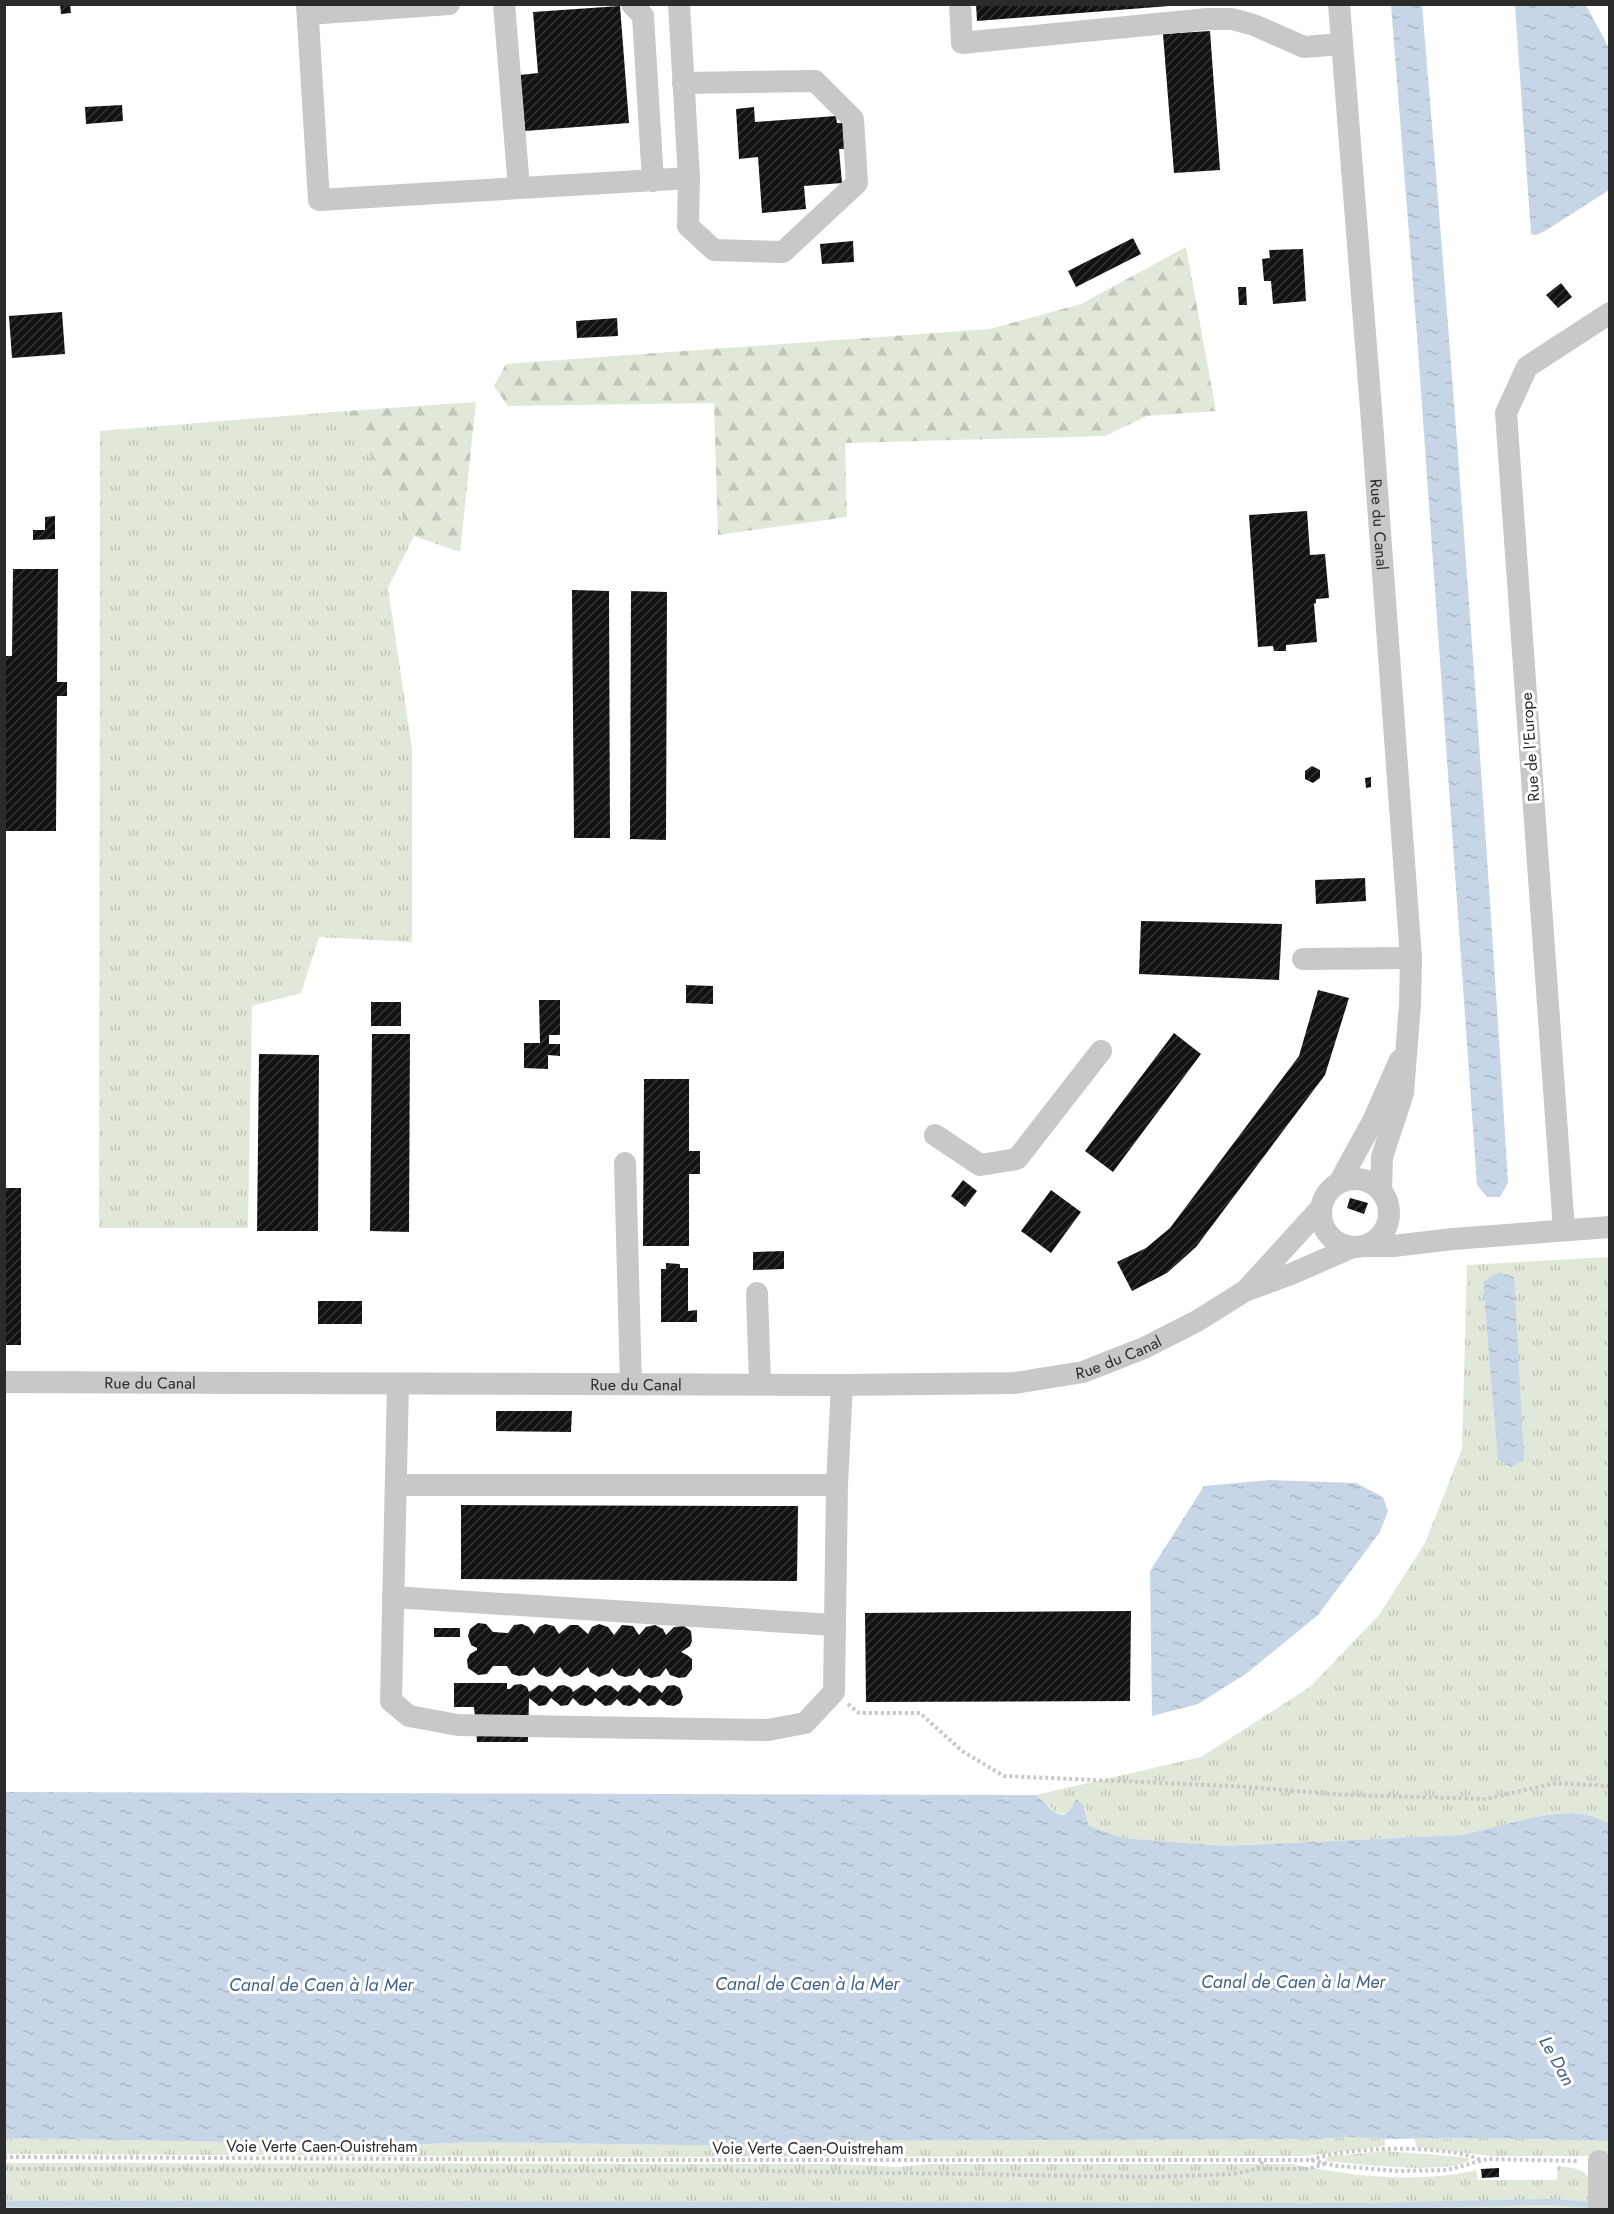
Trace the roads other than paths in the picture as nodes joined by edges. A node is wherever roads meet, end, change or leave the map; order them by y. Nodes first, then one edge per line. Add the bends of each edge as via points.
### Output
1 (449, 4) edge
2 (504, 4) edge
3 (632, 4) edge
4 (679, 4) edge
5 (960, 4) edge
6 (1339, 4) edge
7 (307, 9) edge
8 (1342, 44) junction
9 (683, 83) junction
10 (689, 178) junction
11 (653, 181) junction
12 (519, 188) junction
13 (1610, 313) edge
14 (1411, 958) junction
15 (1303, 959) dead end
16 (1406, 1045) junction
17 (1101, 1052) dead end
18 (935, 1135) dead end
19 (625, 1163) dead end
20 (1340, 1181) junction
21 (1385, 1201) junction
22 (1320, 1208) junction
23 (1610, 1227) edge
24 (1564, 1230) junction
25 (1440, 1241) junction
26 (1358, 1246) junction
27 (1245, 1291) junction
28 (757, 1293) dead end
29 (4, 1382) edge
30 (398, 1384) junction
31 (631, 1384) junction
32 (760, 1384) junction
33 (842, 1385) junction
34 (397, 1485) junction
35 (837, 1485) junction
36 (393, 1597) junction
37 (834, 1624) junction
38 (1599, 2161) road end
39 (1599, 2200) edge

1 - 7 street
2 - 12 street
3 - 11 street via 643,16
4 - 9 street
5 - 8 street via 962,43 1232,19 1304,47
6 - 8 street, Rue du Canal
7 - 12 street via 319,200
8 - 14 street, Rue du Canal
9 - 10 street
9 - 10 street via 815,81 853,118 857,183 783,252 714,250 688,226
10 - 11 street
11 - 12 street
13 - 24 street, Rue de l'Europe via 1527,367 1506,413
14 - 15 street
14 - 16 street, Rue du Canal
16 - 20 street, Rue du Canal via 1373,1121
16 - 21 street, Rue du Canal via 1403,1093 1382,1157
17 - 18 street via 1017,1159 980,1165
19 - 31 street
20 - 21 street via 1351,1178 1372,1183
20 - 22 street, Rue du Canal via 1330,1188
21 - 25 street via 1409,1232
21 - 26 street, Rue du Canal via 1387,1223 1382,1233 1374,1241
22 - 26 street via 1325,1230 1332,1239
22 - 27 street, Rue du Canal
23 - 24 street
24 - 25 street
25 - 26 street
26 - 27 street, Rue du Canal
27 - 33 street, Rue du Canal via 1154,1343 1083,1372 1015,1383
28 - 32 street
29 - 30 street, Rue du Canal
30 - 31 street, Rue du Canal
30 - 34 street
31 - 32 street, Rue du Canal
32 - 33 street, Rue du Canal
33 - 35 street
34 - 35 street
34 - 36 street
35 - 37 street
36 - 37 street
36 - 37 street via 392,1701 409,1716 458,1725 768,1730 805,1723 834,1692
38 - 39 street

